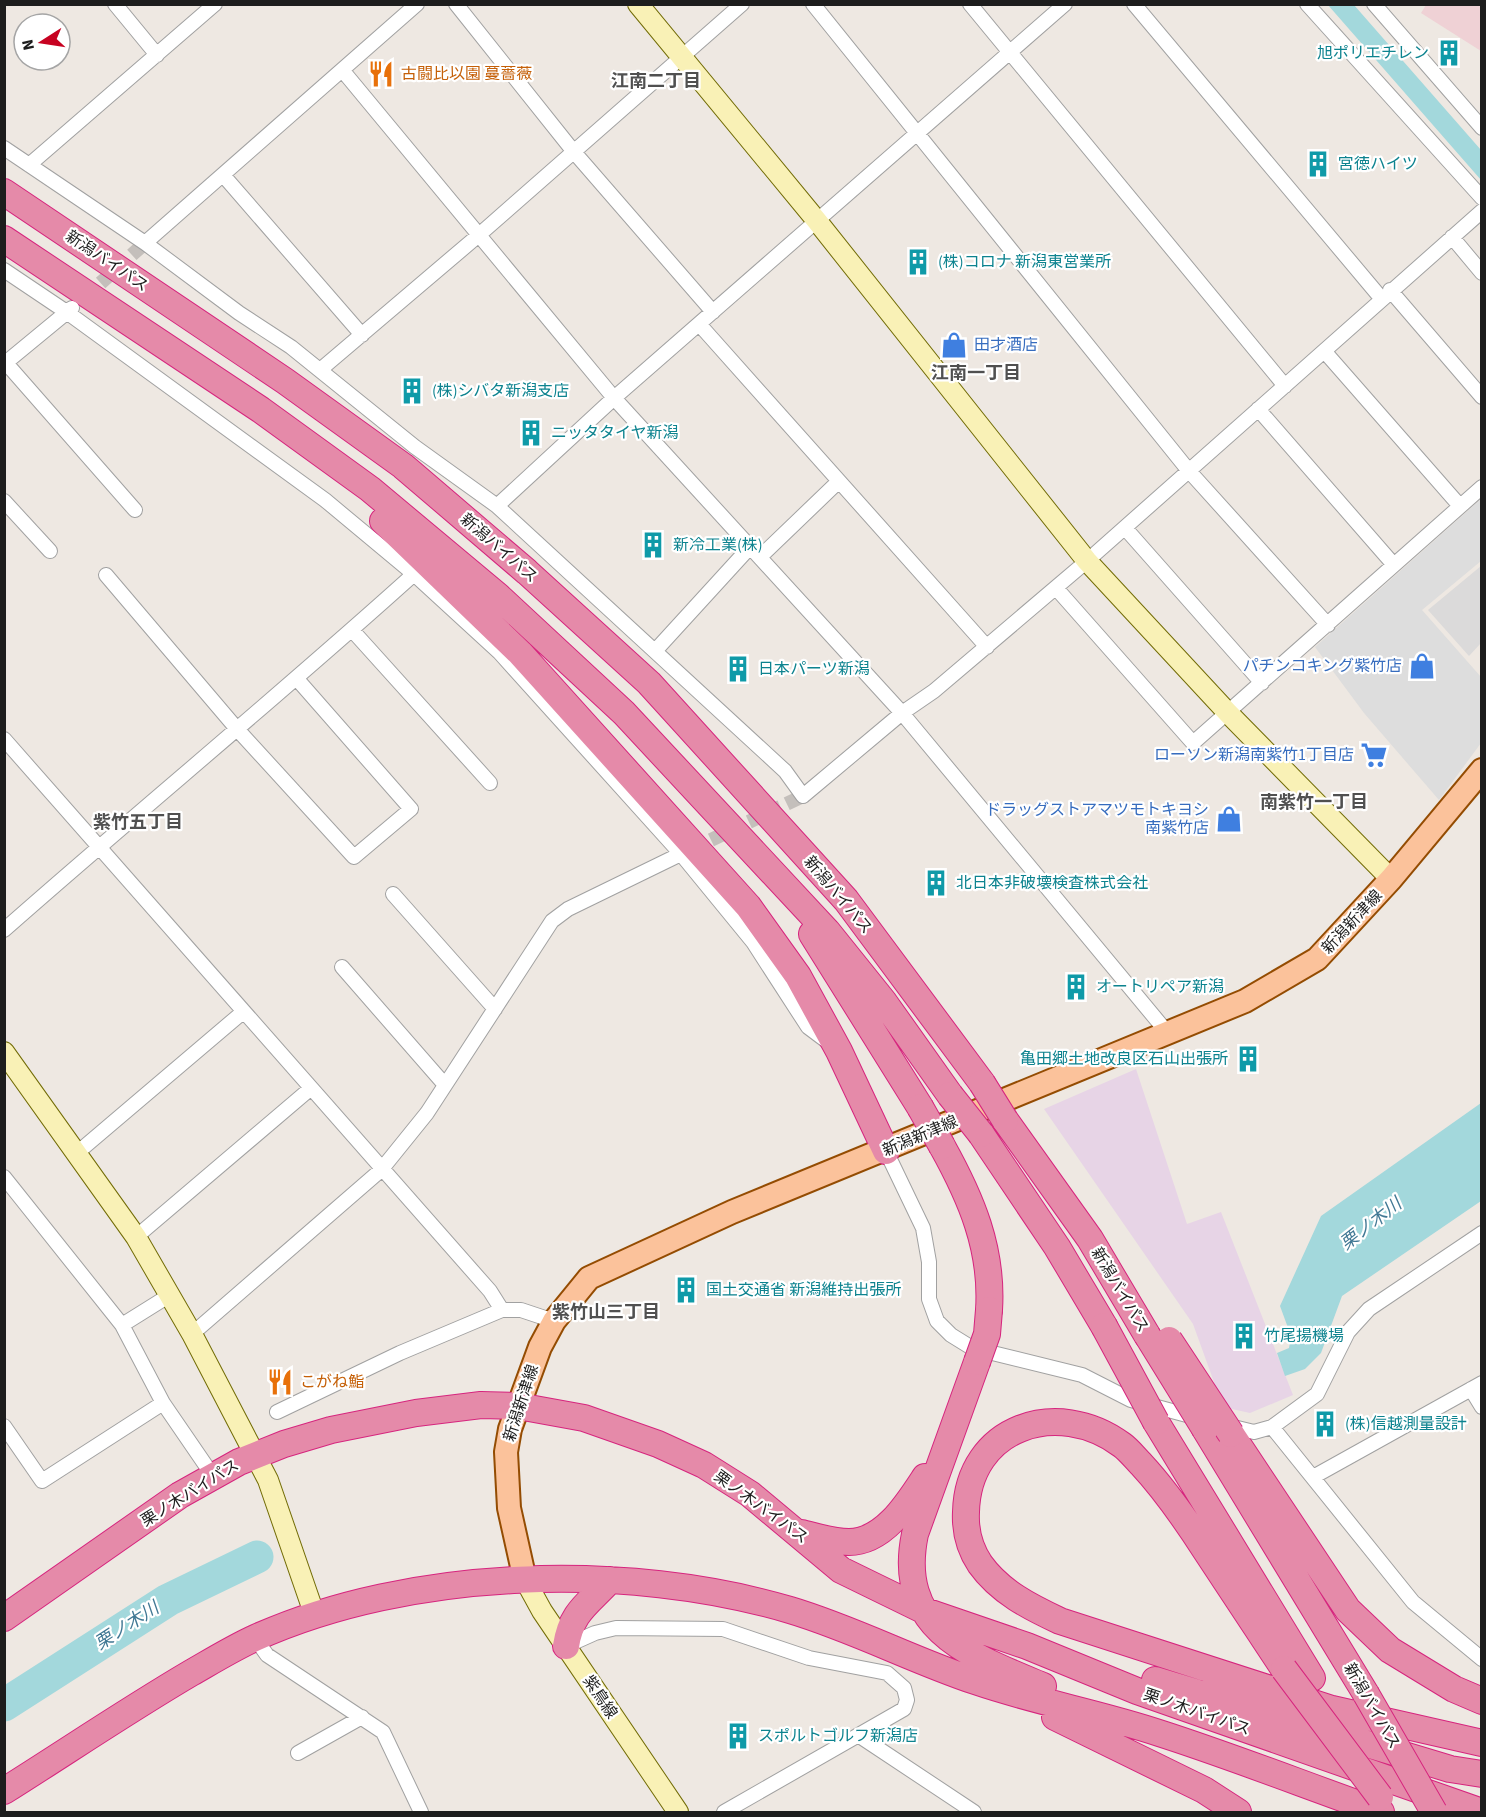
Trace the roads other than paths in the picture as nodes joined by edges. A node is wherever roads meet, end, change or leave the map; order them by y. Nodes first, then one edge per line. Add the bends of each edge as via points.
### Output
1 (115, 4) edge
2 (193, 4) edge
3 (215, 4) edge
4 (417, 4) edge
5 (456, 4) edge
6 (638, 4) edge
7 (742, 4) edge
8 (813, 4) edge
9 (970, 4) edge
10 (1065, 4) edge
11 (1134, 4) edge
12 (1307, 4) edge
13 (1374, 4) edge
14 (202, 16) junction
15 (1012, 53) junction
16 (157, 55) junction
17 (681, 57) junction
18 (343, 71) junction
19 (1482, 128) edge
20 (918, 134) junction
21 (4, 148) edge
22 (574, 152) junction
23 (29, 165) junction
24 (223, 175) junction
25 (4, 192) edge
26 (1482, 198) edge
27 (1482, 211) edge
28 (817, 220) junction
29 (480, 234) junction
30 (1452, 237) junction
31 (4, 239) edge
32 (145, 243) junction
33 (4, 270) edge
34 (1482, 273) edge
35 (1385, 294) junction
36 (70, 310) junction
37 (713, 312) junction
38 (699, 324) junction
39 (362, 335) junction
40 (1325, 352) junction
41 (5, 363) edge
42 (320, 370) junction
43 (1285, 386) junction
44 (614, 398) junction
45 (1482, 398) edge
46 (1258, 409) junction
47 (261, 410) junction
48 (1189, 471) junction
49 (839, 481) junction
50 (1482, 487) edge
51 (4, 501) edge
52 (497, 506) junction
53 (1460, 506) junction
54 (135, 510) dead end
55 (1125, 528) junction
56 (50, 551) dead end
57 (755, 552) junction
58 (1087, 561) junction
59 (1394, 565) junction
60 (414, 574) junction
61 (106, 575) dead end
62 (1056, 588) junction
63 (1328, 625) junction
64 (352, 630) junction
65 (987, 646) junction
66 (656, 651) junction
67 (297, 679) junction
68 (1262, 682) junction
69 (902, 713) junction
70 (1228, 713) junction
71 (237, 729) junction
72 (4, 739) edge
73 (1482, 770) edge
74 (490, 783) dead end
75 (99, 846) junction
76 (684, 853) junction
77 (777, 878) junction
78 (1391, 879) junction
79 (393, 894) dead end
80 (4, 930) edge
81 (342, 967) dead end
82 (495, 1009) junction
83 (243, 1012) junction
84 (1166, 1031) junction
85 (839, 1051) junction
86 (4, 1052) edge
87 (445, 1085) junction
88 (310, 1089) junction
89 (886, 1151) junction
90 (77, 1153) junction
91 (381, 1170) junction
92 (4, 1177) edge
93 (1482, 1233) edge
94 (135, 1237) junction
95 (171, 1295) junction
96 (502, 1310) junction
97 (554, 1321) junction
98 (122, 1325) junction
99 (192, 1334) junction
100 (1158, 1338) junction
101 (1476, 1386) edge
102 (163, 1403) junction
103 (518, 1406) junction
104 (1482, 1407) edge
105 (277, 1412) dead end
106 (4, 1426) edge
107 (1272, 1426) junction
108 (946, 1444) junction
109 (256, 1455) junction
110 (213, 1476) junction
111 (1313, 1477) junction
112 (799, 1533) junction
113 (525, 1580) junction
114 (610, 1580) junction
115 (925, 1611) junction
116 (315, 1616) junction
117 (4, 1618) edge
118 (255, 1638) junction
119 (566, 1646) junction
120 (1027, 1647) junction
121 (1482, 1659) edge
122 (974, 1681) junction
123 (1482, 1701) edge
124 (362, 1717) junction
125 (1158, 1732) junction
126 (858, 1735) junction
127 (1482, 1743) edge
128 (298, 1753) dead end
129 (1482, 1774) edge
130 (4, 1791) edge
131 (1391, 1796) edge
132 (421, 1812) edge
133 (678, 1812) edge
134 (724, 1812) edge
135 (974, 1812) edge
136 (1238, 1812) edge
137 (1434, 1812) edge
138 (1442, 1812) edge
139 (1482, 1812) edge

1 - 16 street
2 - 14 street
3 - 14 street
4 - 18 street
5 - 22 street
6 - 17 street
7 - 17 street
8 - 20 street
9 - 15 street
10 - 15 street
11 - 35 street
12 - 26 street
13 - 19 street
14 - 16 street
15 - 20 street
15 - 43 street
16 - 23 street
17 - 22 street
17 - 28 street
18 - 24 street
18 - 29 street
20 - 28 street
20 - 48 street
21 - 23 street
22 - 29 street
22 - 37 street
23 - 32 street
24 - 32 street
24 - 39 street
25 - 100 highway, 新潟バイパス, bridge via 285,381 403,466 649,683 846,900 982,1083
27 - 30 street
28 - 37 street
28 - 58 street
29 - 39 street
29 - 44 street
30 - 34 street
30 - 35 street
31 - 47 highway, 新潟バイパス
32 - 42 street
33 - 36 street
35 - 40 street
35 - 45 street
36 - 41 street
36 - 60 street via 325,500
37 - 38 street
38 - 44 street
38 - 49 street
39 - 42 street
40 - 43 street
40 - 53 street
41 - 54 street
42 - 52 street via 415,447
43 - 46 street
44 - 52 street
44 - 57 street
46 - 48 street
46 - 59 street
47 - 77 highway, 新潟バイパス via 370,489 498,596 624,713
47 - 85 highway via 520,653 681,828 748,906 798,976
48 - 55 street
48 - 63 street
49 - 57 street
49 - 65 street
50 - 53 street
51 - 56 street
52 - 66 street
53 - 59 street
55 - 58 street
55 - 68 street
57 - 66 street
57 - 69 street
58 - 62 street
58 - 70 street
59 - 63 street
60 - 64 street
60 - 76 street via 499,652
61 - 71 street
62 - 65 street
62 - 70 street via 1193,744
63 - 68 street
64 - 67 street
64 - 74 street
65 - 69 street
66 - 69 street via 785,771 803,796
67 - 71 street
67 - 71 street via 411,809 354,857
68 - 70 street
69 - 84 street
70 - 78 street
71 - 75 street
72 - 75 street
73 - 78 main road, 新潟新津線
75 - 80 street
75 - 83 street
76 - 82 street via 568,909 552,921
76 - 85 street via 753,942 808,1027
77 - 108 highway, bridge via 942,1146 962,1183 986,1249 991,1280 987,1334
77 - 131 highway, 新潟バイパス, bridge via 884,1002 981,1134 1057,1247 1156,1422 1362,1766
78 - 84 main road, 新潟新津線 via 1317,959 1245,1001
79 - 82 street
81 - 87 street
82 - 87 street
83 - 88 street
83 - 90 street
84 - 89 main road, 新潟新津線
85 - 89 highway
86 - 90 street
87 - 91 street
88 - 91 street
88 - 94 street
89 - 97 main road, 新潟新津線 via 732,1212 589,1278
89 - 107 street via 923,1228 929,1262 929,1299 937,1321 951,1335 972,1348 1082,1375 1131,1401 1254,1432
90 - 94 street
91 - 96 street via 490,1291
91 - 99 street
92 - 98 street
93 - 107 street via 1369,1309 1348,1332 1317,1394
94 - 95 street
95 - 98 street
95 - 99 street
96 - 97 street via 521,1310
96 - 105 street
97 - 103 main road, 新潟新津線
98 - 102 street
99 - 109 street
100 - 123 highway, bridge via 1231,1434 1348,1610 1390,1650 1454,1689
100 - 131 highway, 新潟バイパス, bridge via 1205,1430 1366,1694
101 - 104 street
101 - 111 street
102 - 106 street via 42,1481
102 - 110 street
103 - 109 highway, 栗ノ木バイパス via 481,1405 416,1413 331,1430
103 - 112 highway, 栗ノ木バイパス via 584,1418 658,1444 722,1477
103 - 113 main road, 新潟新津線 via 506,1452 509,1508
107 - 111 street
108 - 112 highway via 911,1499 882,1530 867,1539 850,1542
108 - 115 highway via 909,1560 916,1594
109 - 110 highway, 栗ノ木バイパス
109 - 116 street
110 - 117 highway, 栗ノ木バイパス
111 - 121 street via 1413,1602
112 - 115 highway, 栗ノ木バイパス via 841,1570
113 - 114 highway, 栗ノ木バイパス
113 - 116 highway, 栗ノ木バイパス via 385,1595
113 - 119 street, 紫鳥線
114 - 119 highway via 577,1612
114 - 122 highway, 栗ノ木バイパス via 704,1590 788,1609 857,1632
115 - 120 highway, 栗ノ木バイパス
115 - 125 highway via 944,1636 971,1656
116 - 118 highway, 栗ノ木バイパス
118 - 124 street via 267,1655
118 - 130 highway, 栗ノ木バイパス via 157,1693
119 - 126 street via 616,1628 723,1629 809,1658 886,1673 904,1688 904,1709
119 - 133 street, 紫鳥線
120 - 129 highway via 1129,1672 1450,1769
120 - 131 highway, 栗ノ木バイパス
122 - 125 highway, 栗ノ木バイパス
122 - 136 highway via 1077,1726 1204,1790
124 - 128 street
124 - 132 street via 383,1732
125 - 131 highway, 栗ノ木バイパス
126 - 134 street
126 - 135 street
127 - 131 highway, bridge via 1332,1709 1060,1621 1019,1601 996,1583 970,1545 966,1502 984,1457 1002,1437 1044,1422 1085,1426 1122,1445 1170,1496 1284,1669
131 - 137 highway, 新潟バイパス, bridge
131 - 138 highway, bridge
131 - 139 highway

